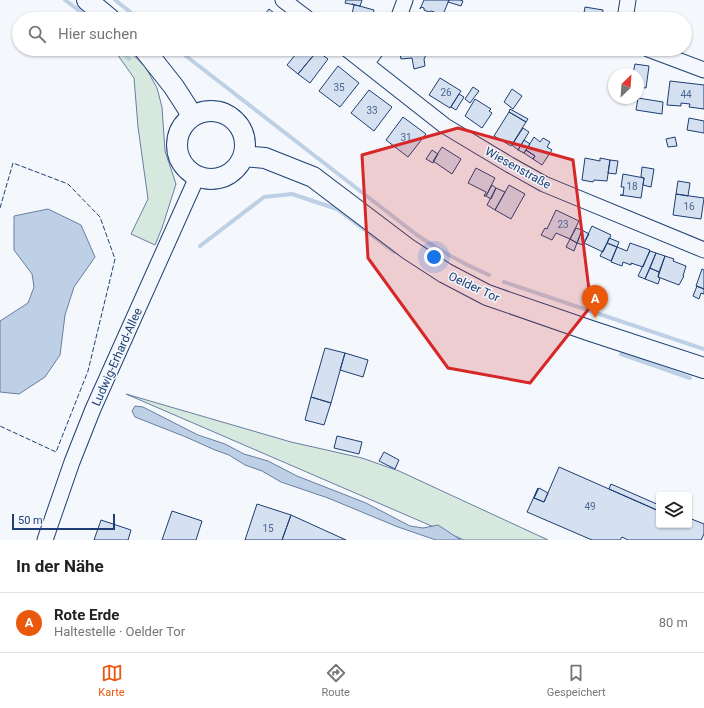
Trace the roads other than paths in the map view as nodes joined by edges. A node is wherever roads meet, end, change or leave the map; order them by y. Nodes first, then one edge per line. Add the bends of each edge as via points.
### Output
1 (87, 0) edge
2 (283, 0) edge
3 (405, 0) edge
4 (628, 0) edge
5 (102, 12) edge
6 (299, 12) edge
7 (401, 12) edge
8 (626, 12) edge
9 (150, 56) edge
10 (356, 56) edge
11 (372, 56) edge
12 (667, 56) edge
13 (366, 64) junction
14 (704, 70) edge
15 (192, 115) junction
16 (244, 156) junction
17 (197, 177) junction
18 (704, 250) edge
19 (704, 368) edge
20 (46, 540) edge

1 - 5 main road
2 - 6 street
3 - 7 street
4 - 8 street
9 - 15 main road
10 - 13 street, Wiesenstraße
11 - 13 street
12 - 14 street
13 - 18 street, Wiesenstraße via 445,126 544,184
15 - 16 main road via 203,110 227,114 243,132
15 - 17 main road via 181,126 176,140 177,155 185,168
16 - 17 main road via 240,164 225,176 216,179
16 - 19 main road, Oelder Tor via 265,158 313,177 408,249 444,273 487,295
17 - 20 street, Ludwig-Erhard-Allee via 93,409

